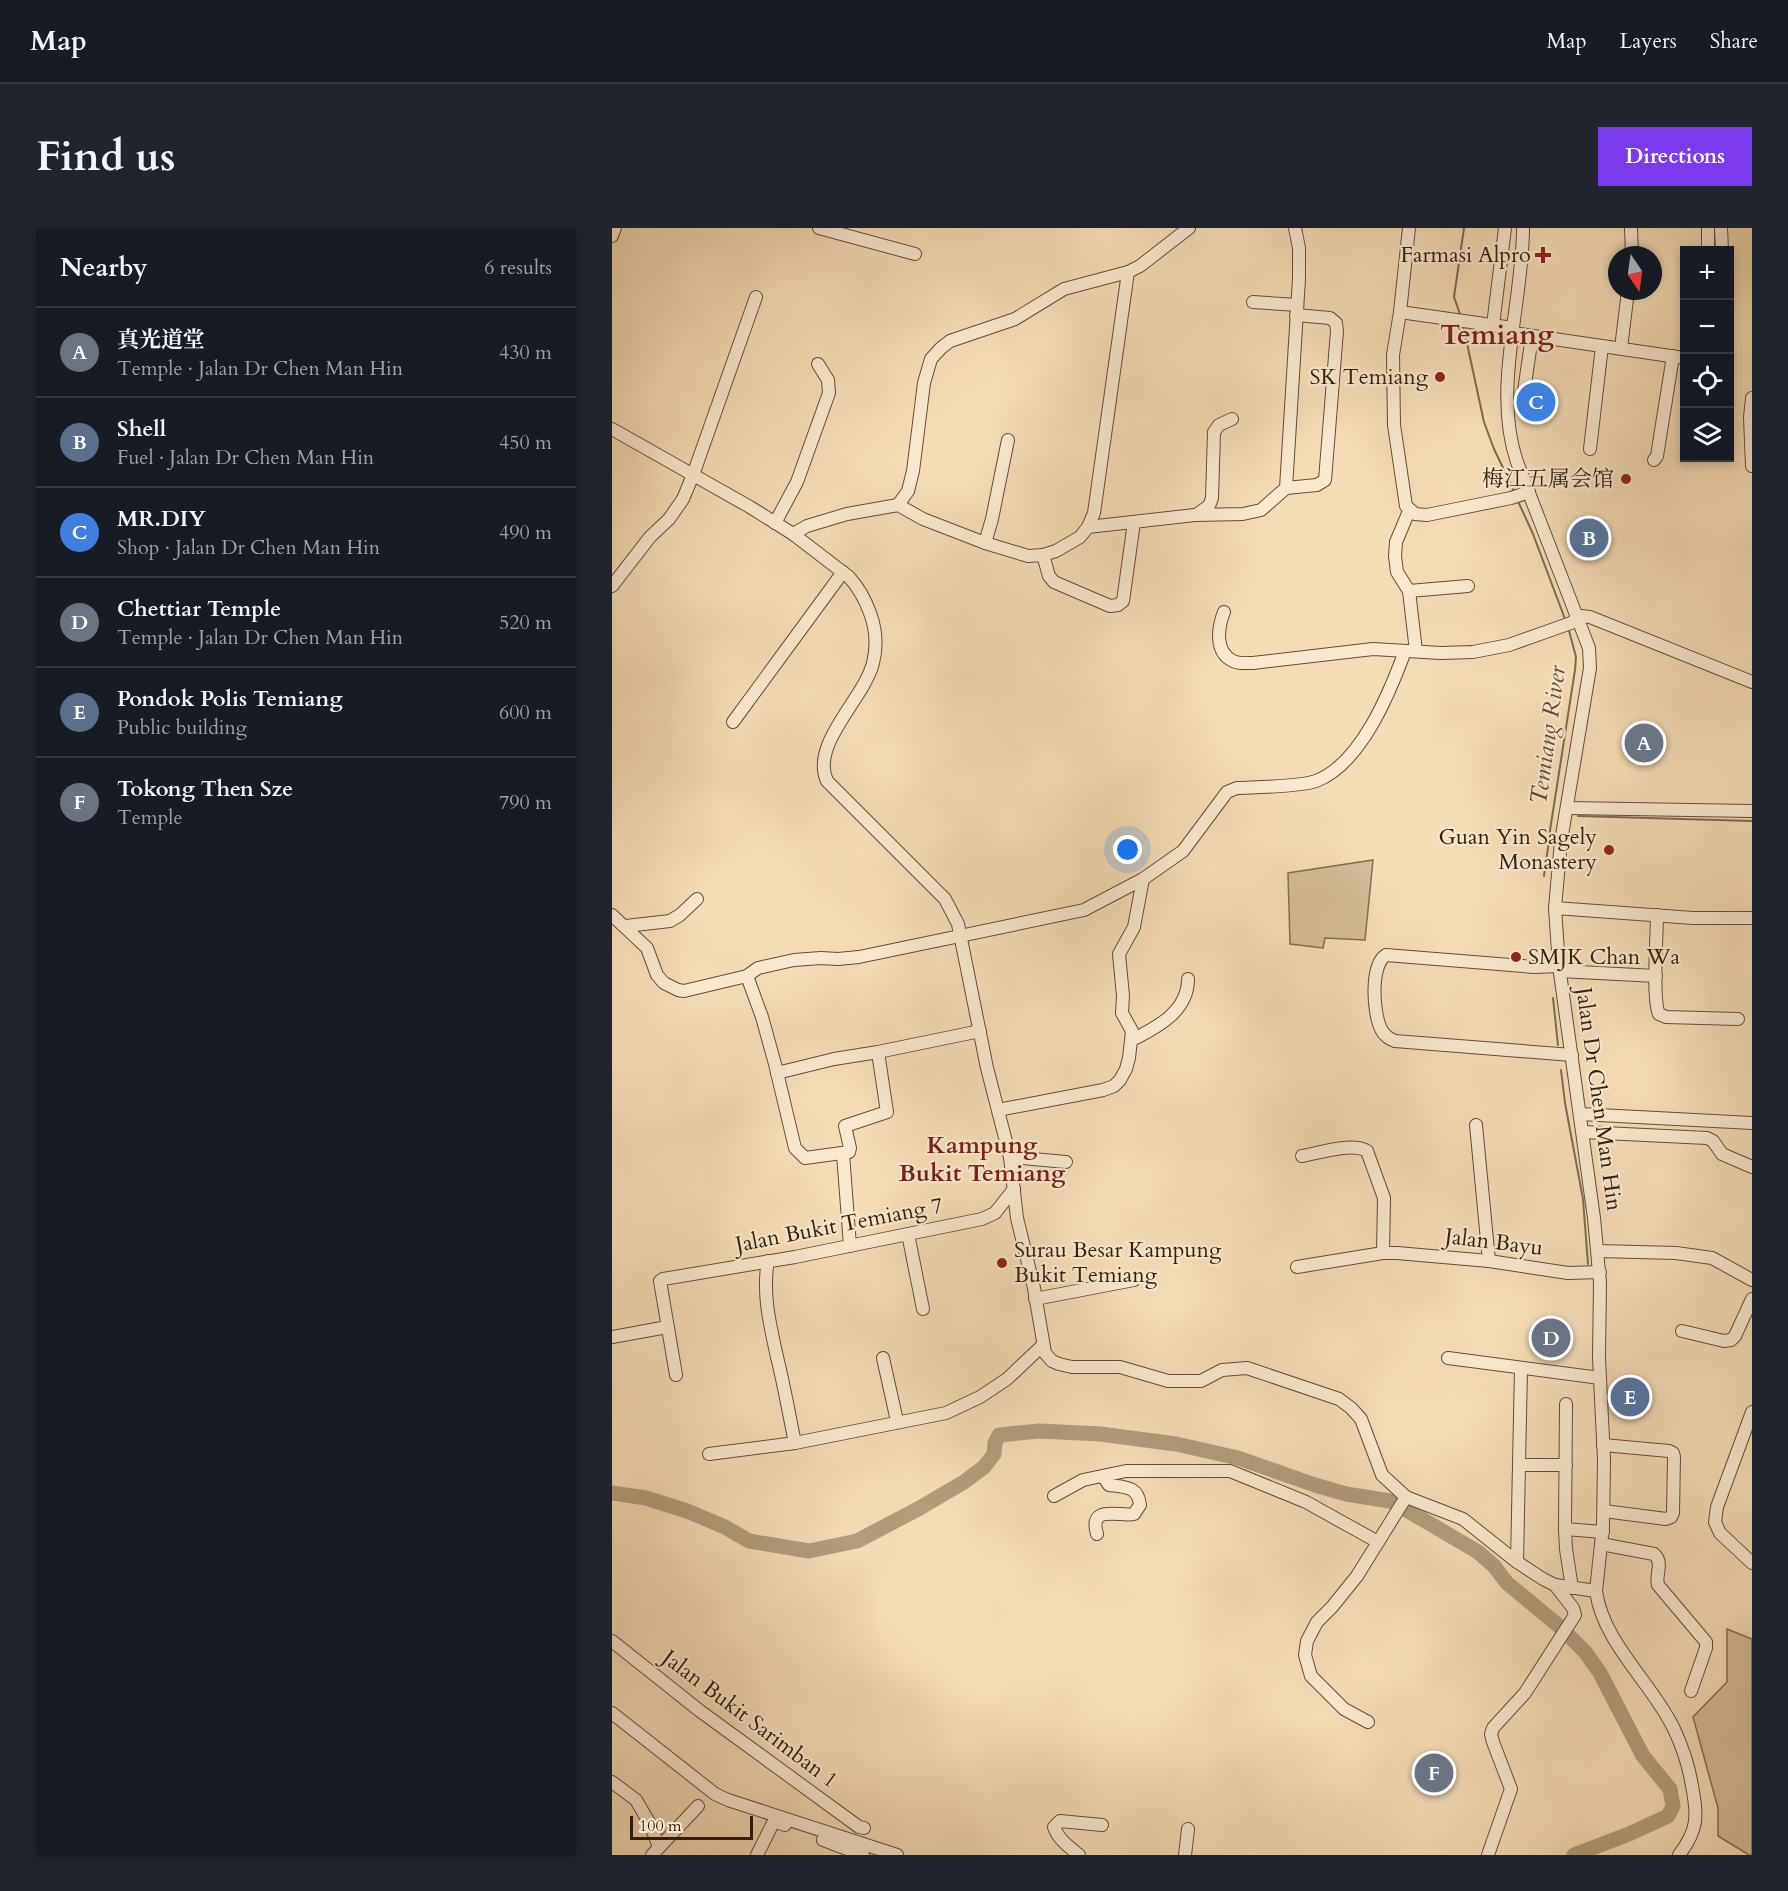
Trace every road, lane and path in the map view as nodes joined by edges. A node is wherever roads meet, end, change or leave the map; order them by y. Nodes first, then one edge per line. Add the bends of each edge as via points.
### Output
1 (615, 228) edge
2 (819, 228) edge
3 (1189, 228) edge
4 (1295, 228) edge
5 (1409, 228) edge
6 (1505, 228) edge
7 (1523, 228) edge
8 (1631, 228) edge
9 (1708, 228) edge
10 (1721, 228) edge
11 (612, 236) edge
12 (1632, 246) edge
13 (1708, 246) edge
14 (1722, 246) edge
15 (915, 254) dead end
16 (1128, 272) junction
17 (756, 297) dead end
18 (1627, 300) edge
19 (1253, 302) dead end
20 (1297, 310) junction
21 (1400, 312) junction
22 (1493, 325) junction
23 (1513, 330) junction
24 (1532, 336) junction
25 (1602, 346) junction
26 (1621, 348) junction
27 (1679, 357) edge
28 (818, 364) dead end
29 (1752, 398) edge
30 (1522, 405) dead end
31 (1232, 419) dead end
32 (612, 429) edge
33 (1008, 440) dead end
34 (1590, 449) dead end
35 (1654, 460) dead end
36 (1752, 466) edge
37 (693, 475) junction
38 (1286, 488) junction
39 (1520, 495) junction
40 (898, 505) junction
41 (1409, 510) junction
42 (1195, 516) junction
43 (1134, 522) junction
44 (775, 523) junction
45 (1088, 527) junction
46 (793, 534) junction
47 (985, 543) junction
48 (1043, 555) junction
49 (843, 572) junction
50 (612, 586) edge
51 (1468, 586) dead end
52 (1409, 591) junction
53 (1224, 612) dead end
54 (1570, 622) junction
55 (1411, 651) junction
56 (1752, 682) edge
57 (733, 722) dead end
58 (1567, 807) junction
59 (1752, 811) edge
60 (1143, 879) junction
61 (697, 899) dead end
62 (1555, 908) junction
63 (612, 915) edge
64 (1657, 915) junction
65 (1752, 918) edge
66 (626, 926) junction
67 (961, 935) junction
68 (1559, 968) junction
69 (747, 976) junction
70 (1656, 976) junction
71 (1188, 979) dead end
72 (1738, 1019) dead end
73 (980, 1031) junction
74 (1132, 1040) junction
75 (878, 1053) junction
76 (1572, 1055) junction
77 (777, 1072) junction
78 (998, 1110) junction
79 (1580, 1114) junction
80 (1752, 1123) edge
81 (1476, 1125) dead end
82 (1583, 1132) junction
83 (843, 1154) junction
84 (1010, 1156) junction
85 (1302, 1156) dead end
86 (1066, 1162) dead end
87 (1752, 1167) edge
88 (1014, 1189) junction
89 (1017, 1212) junction
90 (995, 1213) junction
91 (908, 1234) junction
92 (850, 1246) junction
93 (1598, 1251) junction
94 (1383, 1253) junction
95 (768, 1261) junction
96 (1489, 1261) junction
97 (1298, 1267) dead end
98 (1600, 1272) junction
99 (1134, 1280) dead end
100 (1752, 1280) edge
101 (1035, 1299) junction
102 (1752, 1299) edge
103 (923, 1309) dead end
104 (667, 1327) junction
105 (1682, 1331) dead end
106 (612, 1337) edge
107 (1043, 1345) junction
108 (883, 1358) dead end
109 (1448, 1358) dead end
110 (1521, 1368) junction
111 (676, 1375) dead end
112 (1600, 1378) junction
113 (1566, 1404) dead end
114 (1752, 1412) edge
115 (897, 1421) junction
116 (1747, 1440) edge
117 (795, 1443) junction
118 (1603, 1444) junction
119 (709, 1454) dead end
120 (1566, 1465) junction
121 (1519, 1466) junction
122 (1103, 1476) junction
123 (1054, 1496) dead end
124 (1406, 1497) junction
125 (1604, 1511) junction
126 (1565, 1529) junction
127 (1097, 1534) dead end
128 (1602, 1538) junction
129 (1378, 1542) junction
130 (1517, 1562) junction
131 (1752, 1563) edge
132 (1555, 1585) junction
133 (1572, 1588) junction
134 (1596, 1591) junction
135 (614, 1647) edge
136 (1691, 1691) dead end
137 (612, 1713) edge
138 (1368, 1722) dead end
139 (612, 1782) edge
140 (698, 1806) dead end
141 (1102, 1825) dead end
142 (864, 1828) dead end
143 (1188, 1829) dead end
144 (655, 1851) edge
145 (870, 1853) edge
146 (757, 1855) edge
147 (897, 1855) edge
148 (1078, 1855) edge
149 (1185, 1855) edge
150 (1488, 1855) edge
151 (1679, 1855) edge

1 - 11 street
2 - 15 street
3 - 16 street
4 - 20 street via 1299,248
5 - 21 street
6 - 22 street
7 - 23 street, Jalan Dr Chen Man Hin
8 - 12 street
9 - 13 street
10 - 14 street
16 - 40 street via 1064,289 1015,319 950,341 941,348 931,359 926,375 913,471 908,491
16 - 45 street via 1094,513
17 - 37 street
18 - 26 street
19 - 20 street
20 - 38 street
20 - 38 street via 1329,318 1336,323 1337,332 1325,480 1317,485
21 - 22 street
21 - 41 street via 1392,355 1394,425
22 - 23 street
23 - 24 street
23 - 39 street, Jalan Dr Chen Man Hin via 1507,411
24 - 25 street
24 - 30 street
25 - 26 street
25 - 34 street
26 - 27 street
27 - 35 street
28 - 44 street via 828,380 828,393 797,482
29 - 36 street
31 - 42 street via 1214,432 1212,498 1209,506
32 - 37 street
33 - 47 street
37 - 44 street
37 - 50 street via 669,519
38 - 42 street via 1261,510
39 - 41 street via 1427,515
39 - 54 street, Jalan Dr Chen Man Hin
40 - 46 street via 847,514
40 - 47 street
41 - 52 street via 1396,542 1395,556 1397,572
42 - 43 street
43 - 45 street
43 - 48 street via 1123,601 1118,605 1110,606 1054,582
44 - 46 street
45 - 48 street via 1068,545
46 - 49 street
47 - 48 street via 1028,556
49 - 57 street
49 - 67 street via 866,601 875,643 872,665 831,739 822,771 827,781 945,899
51 - 52 street
52 - 55 street
53 - 55 street via 1218,628 1220,645 1235,663 1373,649
54 - 55 street via 1509,645 1473,652
54 - 56 street via 1590,617
54 - 58 street, Jalan Dr Chen Man Hin via 1589,648 1590,668
55 - 60 street via 1369,731 1331,773 1314,782 1227,792 1183,851
58 - 59 street
58 - 62 street, Jalan Dr Chen Man Hin
60 - 67 street via 1084,910
60 - 74 street via 1136,920 1119,954 1122,1013 1132,1030
61 - 66 street via 670,921
62 - 64 street
62 - 68 street, Jalan Dr Chen Man Hin
63 - 66 street
64 - 65 street
64 - 70 street
66 - 69 street via 646,948 657,975 671,987 684,991
67 - 69 street via 859,957 794,960 758,968
67 - 73 street
68 - 70 street
68 - 76 street, Jalan Dr Chen Man Hin
68 - 76 street via 1386,955 1379,962 1374,996 1380,1028 1395,1041
69 - 77 street
70 - 72 street via 1657,1008 1662,1016
71 - 74 street via 1183,1004
73 - 75 street
73 - 78 street
74 - 78 street via 1126,1069 1114,1086
75 - 77 street
75 - 83 street via 887,1112 846,1126 850,1151
76 - 79 street, Jalan Dr Chen Man Hin
77 - 83 street via 799,1153 805,1158
78 - 84 street
79 - 80 street
79 - 82 street, Jalan Dr Chen Man Hin
81 - 96 street
82 - 87 street via 1707,1138 1722,1154
82 - 93 street, Jalan Dr Chen Man Hin
83 - 92 street
84 - 86 street
84 - 88 street
85 - 94 street via 1350,1147 1367,1150 1384,1198
88 - 89 street
88 - 90 street
89 - 90 street, Jalan Bukit Temiang 7
89 - 101 street
90 - 91 street, Jalan Bukit Temiang 7
91 - 92 street, Jalan Bukit Temiang 7
91 - 103 street
92 - 95 street, Jalan Bukit Temiang 7
93 - 98 street, Jalan Dr Chen Man Hin
93 - 100 street via 1712,1258
94 - 96 street, Jalan Bayu
94 - 97 street, Jalan Bayu
95 - 104 street, Jalan Bukit Temiang 7 via 660,1281
95 - 117 street via 765,1284 770,1328
96 - 98 street, Jalan Bayu via 1568,1273
98 - 112 street, Jalan Dr Chen Man Hin
99 - 101 street
101 - 107 street
102 - 105 street via 1731,1340
104 - 106 street
104 - 111 street
107 - 115 street via 1007,1379 980,1397 945,1413
107 - 124 street via 1052,1361 1072,1367 1120,1368 1168,1381 1189,1382 1201,1381 1222,1370 1246,1368 1339,1399 1360,1419 1382,1475
108 - 115 street
109 - 110 street
110 - 112 street
110 - 121 street
112 - 118 street, Jalan Dr Chen Man Hin
113 - 120 street
114 - 116 street
115 - 117 street
116 - 131 street via 1717,1507 1715,1522 1720,1533
117 - 119 street
118 - 125 street, Jalan Dr Chen Man Hin
118 - 125 street via 1669,1451 1674,1457 1671,1517
120 - 121 street
120 - 126 street
121 - 130 street
122 - 123 street via 1083,1480
122 - 127 street via 1109,1485 1132,1488 1138,1493 1140,1505 1134,1514 1102,1515 1096,1524
122 - 129 street via 1126,1471 1230,1471 1306,1502
124 - 129 street
124 - 130 street via 1462,1519
125 - 128 street, Jalan Dr Chen Man Hin
126 - 128 street
126 - 133 street
128 - 134 street, Jalan Dr Chen Man Hin
128 - 136 street via 1658,1557 1658,1585 1706,1642
129 - 138 street via 1357,1576 1317,1622 1305,1655 1311,1676 1344,1709
130 - 132 street
132 - 133 street
132 - 150 street via 1575,1615 1525,1693 1493,1728 1493,1742 1511,1789
133 - 134 street
134 - 151 street, Jalan Dr Chen Man Hin via 1608,1630 1674,1728 1689,1769 1695,1823 1691,1839
135 - 142 street, Jalan Bukit Sarimban 1
137 - 145 street via 715,1794
139 - 144 street via 636,1800 650,1824
140 - 144 street
141 - 148 street via 1056,1823 1055,1831
143 - 149 street
145 - 146 street via 774,1821
145 - 147 street

